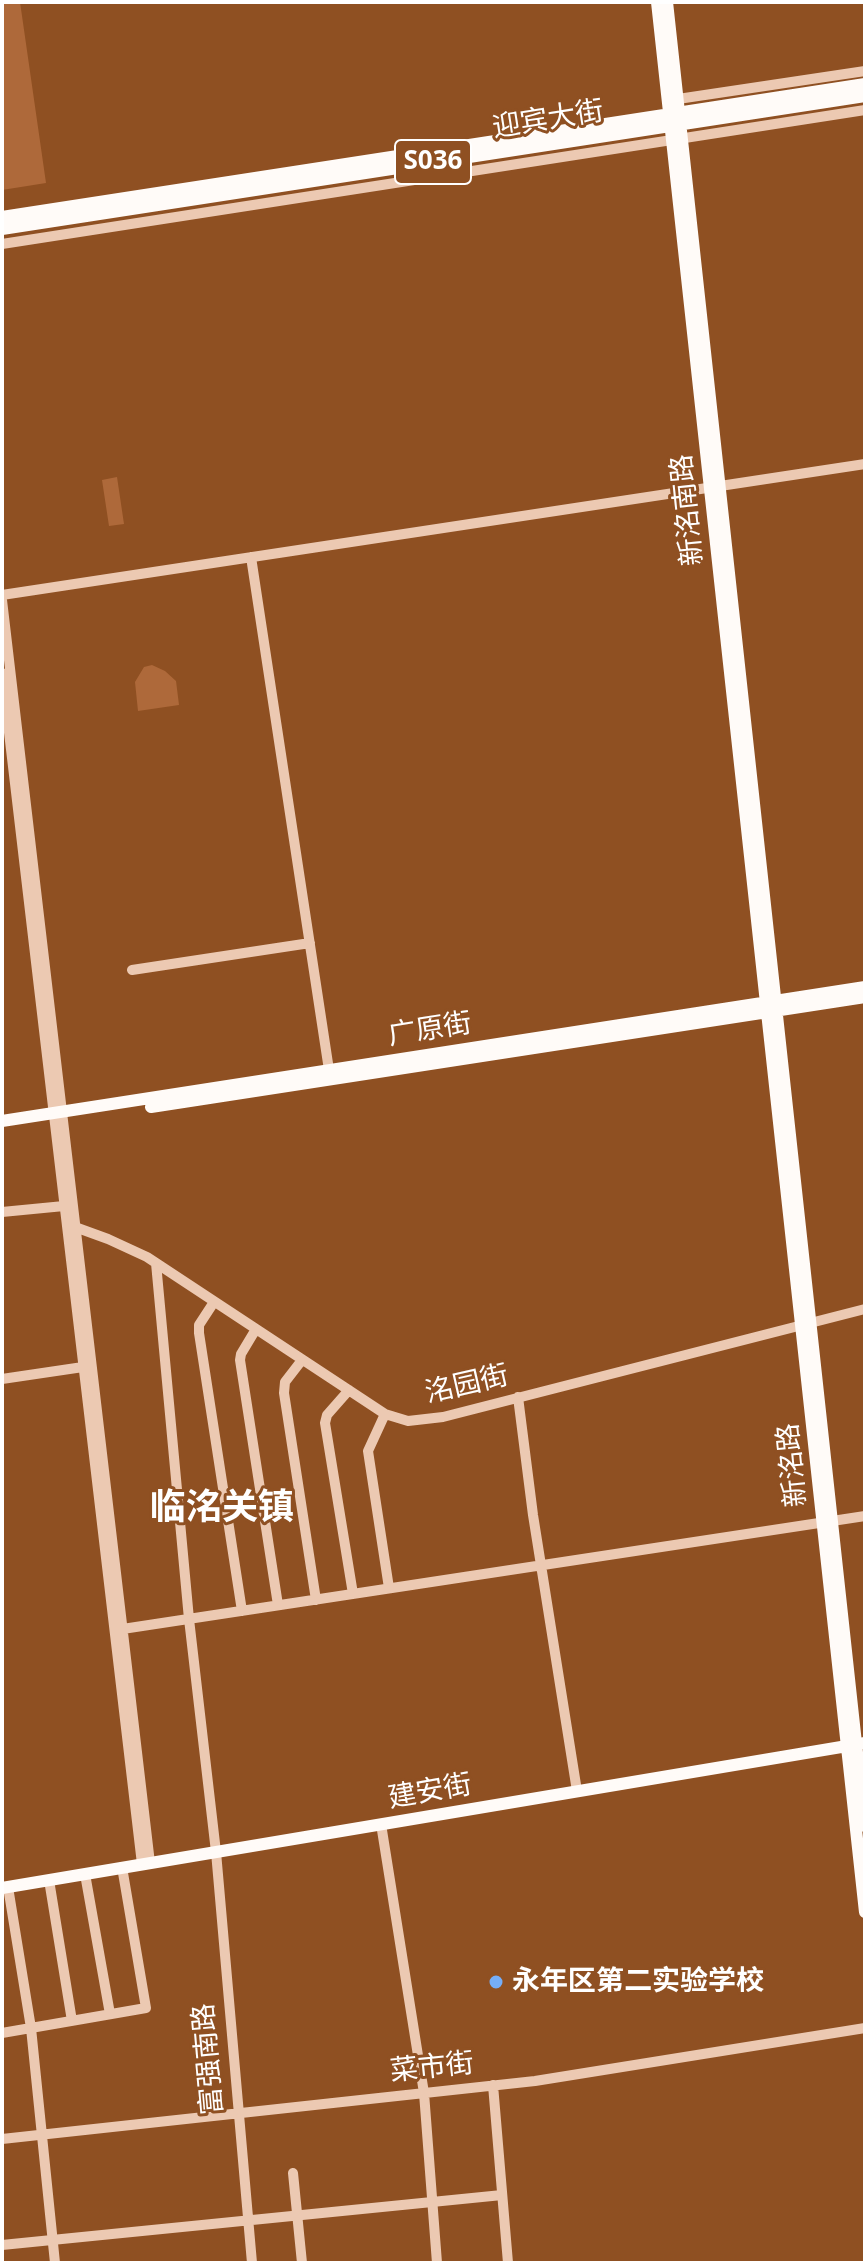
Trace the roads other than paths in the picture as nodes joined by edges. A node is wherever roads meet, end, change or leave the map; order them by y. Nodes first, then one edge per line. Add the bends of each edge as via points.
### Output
1 (657, 2) edge
2 (667, 2) edge
3 (865, 71) edge
4 (865, 84) edge
5 (865, 96) edge
6 (865, 110) edge
7 (675, 115) junction
8 (677, 139) junction
9 (2, 217) edge
10 (2, 229) edge
11 (2, 244) edge
12 (865, 464) edge
13 (715, 487) junction
14 (251, 557) junction
15 (2, 598) edge
16 (2, 673) edge
17 (310, 943) junction
18 (132, 970) dead end
19 (865, 987) edge
20 (865, 997) edge
21 (772, 1006) junction
22 (329, 1070) junction
23 (58, 1117) junction
24 (2, 1121) edge
25 (2, 1130) edge
26 (64, 1206) junction
27 (2, 1212) edge
28 (75, 1227) junction
29 (156, 1263) junction
30 (214, 1302) junction
31 (865, 1309) edge
32 (806, 1324) junction
33 (256, 1329) junction
34 (302, 1360) junction
35 (83, 1367) junction
36 (2, 1379) edge
37 (349, 1390) junction
38 (518, 1397) junction
39 (385, 1414) junction
40 (865, 1516) edge
41 (828, 1521) junction
42 (541, 1565) junction
43 (389, 1588) junction
44 (353, 1594) junction
45 (316, 1600) junction
46 (278, 1605) junction
47 (242, 1611) junction
48 (189, 1619) junction
49 (118, 1630) junction
50 (856, 1744) edge
51 (577, 1791) junction
52 (381, 1824) junction
53 (865, 1826) edge
54 (216, 1852) junction
55 (146, 1863) junction
56 (122, 1867) junction
57 (85, 1874) junction
58 (49, 1880) junction
59 (5, 1887) edge
60 (865, 1912) edge
61 (110, 2014) junction
62 (72, 2021) junction
63 (31, 2028) junction
64 (865, 2028) edge
65 (2, 2033) edge
66 (493, 2085) junction
67 (424, 2093) junction
68 (238, 2114) junction
69 (42, 2135) junction
70 (2, 2139) edge
71 (293, 2173) dead end
72 (502, 2195) junction
73 (432, 2201) junction
74 (297, 2215) junction
75 (248, 2220) junction
76 (53, 2239) junction
77 (2, 2245) edge
78 (55, 2263) edge
79 (252, 2263) edge
80 (302, 2263) edge
81 (437, 2263) edge
82 (508, 2263) edge

1 - 7 main road, 新洺南路
2 - 7 main road, 新洺南路
3 - 7 street
4 - 7 main road, 迎宾大街 / S036
5 - 7 main road, 迎宾大街 / S036
6 - 8 street
7 - 8 main road, 新洺南路
7 - 9 main road, 迎宾大街 / S036
7 - 10 main road, 迎宾大街 / S036
8 - 11 street
8 - 13 main road, 新洺南路
12 - 13 street
13 - 14 street
13 - 21 main road, 新洺南路
14 - 15 street
14 - 17 street
15 - 23 street
16 - 23 street
17 - 18 street
17 - 22 street
19 - 21 main road, 广原街
20 - 21 main road, 广原街
21 - 22 main road, 广原街
21 - 23 main road, 广原街
21 - 32 main road, 新洺路
22 - 23 main road, 广原街
23 - 24 main road, 广原街
23 - 25 main road, 广原街
23 - 26 street
23 - 28 street
26 - 27 street
26 - 35 street
28 - 29 street, 洺园街
28 - 49 street
29 - 30 street, 洺园街
29 - 48 street, 富强南路
30 - 33 street, 洺园街
30 - 47 street via 199,1333
31 - 32 street, 洺园街
32 - 38 street, 洺园街
32 - 41 main road, 新洺路
33 - 34 street, 洺园街
33 - 46 street via 240,1360
34 - 37 street, 洺园街
34 - 45 street via 285,1382 284,1393
35 - 36 street
35 - 49 street
37 - 39 street, 洺园街
37 - 44 street via 325,1423
38 - 39 street, 洺园街 via 421,1421
38 - 42 street
39 - 43 street via 368,1451
40 - 41 street
41 - 42 street
41 - 50 main road, 新洺路
42 - 43 street
42 - 51 street
43 - 44 street
44 - 45 street
45 - 46 street
46 - 47 street
47 - 48 street
48 - 49 street
48 - 54 street, 富强南路
49 - 55 street
50 - 51 main road, 建安街
50 - 53 main road, 新洺路
50 - 60 main road, 新洺路
51 - 52 main road, 建安街
52 - 54 main road, 建安街
52 - 67 street
54 - 55 main road, 建安街
54 - 68 street, 富强南路
55 - 56 main road, 建安街
56 - 57 main road, 建安街
56 - 61 street via 146,2008
57 - 58 main road, 建安街
57 - 61 street
58 - 59 main road, 建安街
58 - 62 street
59 - 63 street
61 - 62 street
62 - 63 street
63 - 65 street
63 - 69 street
64 - 66 street, 菜市街
66 - 67 street, 菜市街
66 - 72 street
67 - 68 street, 菜市街
67 - 73 street
68 - 69 street, 菜市街
68 - 75 street, 富强南路
69 - 70 street, 菜市街
69 - 76 street
71 - 74 street
72 - 73 street
72 - 82 street
73 - 74 street
73 - 81 street
74 - 75 street
74 - 80 street
75 - 76 street
75 - 79 street, 富强南路
76 - 77 street
76 - 78 street

